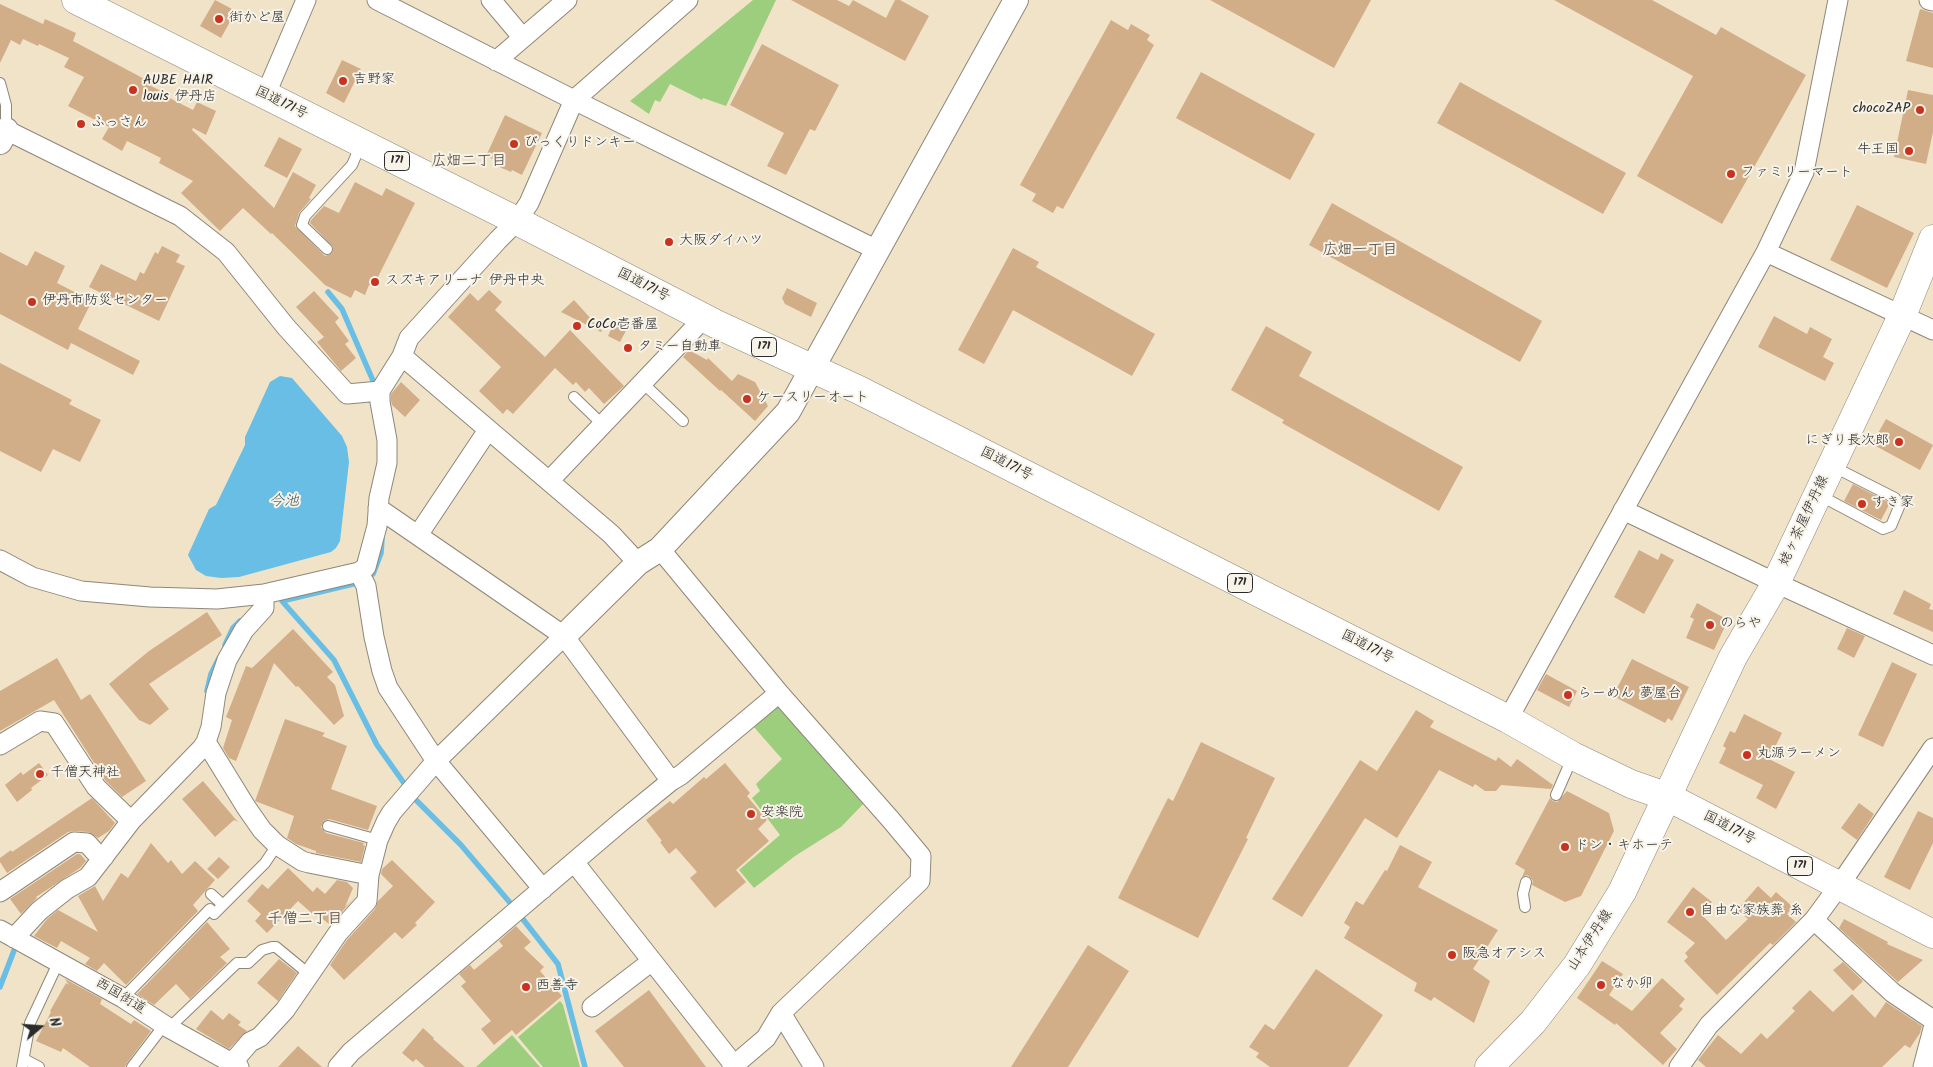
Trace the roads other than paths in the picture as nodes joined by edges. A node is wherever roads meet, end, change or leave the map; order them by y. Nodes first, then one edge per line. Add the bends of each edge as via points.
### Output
1 (76, 0) edge
2 (306, 0) edge
3 (377, 0) edge
4 (491, 0) edge
5 (567, 0) edge
6 (688, 0) edge
7 (1016, 0) edge
8 (1838, 0) edge
9 (1929, 0) edge
10 (1933, 1) edge
11 (523, 38) junction
12 (496, 61) junction
13 (0, 83) edge
14 (265, 96) junction
15 (574, 100) junction
16 (3, 136) edge
17 (361, 143) junction
18 (518, 222) junction
19 (1933, 239) edge
20 (327, 249) dead end
21 (877, 250) junction
22 (1766, 252) junction
23 (1902, 316) junction
24 (704, 318) junction
25 (1933, 330) edge
26 (402, 356) junction
27 (814, 368) junction
28 (643, 383) junction
29 (380, 391) junction
30 (574, 397) dead end
31 (683, 421) dead end
32 (602, 424) junction
33 (488, 430) junction
34 (1832, 466) junction
35 (548, 481) junction
36 (1818, 494) junction
37 (378, 508) junction
38 (1623, 510) junction
39 (418, 535) junction
40 (660, 549) junction
41 (0, 560) edge
42 (638, 563) junction
43 (359, 572) junction
44 (1776, 583) junction
45 (264, 594) junction
46 (564, 636) junction
47 (1933, 655) edge
48 (779, 693) junction
49 (1508, 719) junction
50 (206, 742) junction
51 (0, 744) edge
52 (1933, 748) edge
53 (1573, 756) junction
54 (436, 761) junction
55 (671, 781) junction
56 (1556, 795) dead end
57 (1668, 797) junction
58 (131, 821) junction
59 (328, 826) dead end
60 (378, 840) junction
61 (277, 845) junction
62 (104, 857) junction
63 (574, 862) junction
64 (369, 875) junction
65 (1526, 882) dead end
66 (1839, 886) junction
67 (543, 889) junction
68 (0, 892) edge
69 (211, 894) dead end
70 (223, 905) junction
71 (1525, 907) dead end
72 (1814, 920) junction
73 (7, 934) edge
74 (1933, 934) edge
75 (652, 961) junction
76 (59, 962) junction
77 (310, 975) junction
78 (124, 998) junction
79 (592, 1007) dead end
80 (781, 1014) junction
81 (1933, 1020) edge
82 (167, 1026) junction
83 (1933, 1029) edge
84 (23, 1063) edge
85 (236, 1065) edge
86 (733, 1066) edge
87 (39, 1067) edge
88 (132, 1067) edge
89 (338, 1067) edge
90 (814, 1067) edge
91 (1489, 1067) edge
92 (1679, 1067) edge
93 (1923, 1067) edge

1 - 14 main road, 国道171号 / 171
2 - 14 street
3 - 12 street
4 - 11 street
5 - 11 street
6 - 15 street
7 - 21 street
8 - 22 street via 1804,172
9 - 10 street
11 - 12 street
12 - 15 street
13 - 16 lane via 6,106
14 - 17 main road, 国道171号 / 171
15 - 18 street
15 - 21 street
16 - 29 street via 180,216 226,252 286,327 347,394
17 - 18 main road, 国道171号 / 171
17 - 20 lane via 352,166 305,216 302,226
18 - 24 main road, 国道171号 / 171
18 - 26 street via 409,338
19 - 23 main road, 姥ヶ茶屋伊丹線
21 - 27 street
22 - 23 street
22 - 38 street
23 - 25 street
23 - 34 main road, 姥ヶ茶屋伊丹線
24 - 27 main road, 国道171号 / 171
24 - 28 street
26 - 29 street
26 - 33 street
27 - 40 street via 788,412
27 - 49 main road, 国道171号 / 171
28 - 31 lane
28 - 32 street
29 - 37 street via 387,462
30 - 32 lane
32 - 35 street
33 - 35 street
33 - 39 street
34 - 36 main road, 姥ヶ茶屋伊丹線
34 - 36 lane via 1895,498 1899,507 1891,526 1883,529
35 - 42 street via 611,534
36 - 44 main road, 姥ヶ茶屋伊丹線
37 - 39 street
37 - 43 street via 377,526 366,567
38 - 44 street
38 - 49 street
39 - 46 street
40 - 42 street
40 - 48 street
41 - 45 street via 32,577 81,591 208,598
42 - 46 street
43 - 45 street
43 - 54 street via 366,586 374,637 388,688
44 - 47 street
44 - 57 main road, 姥ヶ茶屋伊丹線 via 1733,656
45 - 50 street via 264,608 244,630 227,660
46 - 54 street
46 - 55 street
48 - 55 street
48 - 80 street via 922,856 920,882
49 - 53 main road, 国道171号 / 171
50 - 58 street
50 - 61 street via 262,830
51 - 58 street via 40,721 54,723 96,787
52 - 66 street
53 - 56 lane
53 - 57 main road, 国道171号 / 171
54 - 60 street via 392,812
54 - 67 street
55 - 63 street
57 - 66 main road, 国道171号 / 171
57 - 91 main road, 山本伊丹線 via 1622,892 1577,965 1533,1022
58 - 62 street
59 - 60 lane
60 - 64 street
61 - 64 street via 309,864
61 - 70 lane via 266,863
62 - 68 street via 87,843 74,842
62 - 73 street via 88,877
63 - 67 street
63 - 75 street
64 - 77 street via 367,901 338,934
65 - 71 lane
66 - 72 street
66 - 74 main road, 国道171号 / 171
67 - 89 street via 351,1052
69 - 70 lane
70 - 78 lane via 214,914 210,909
72 - 81 street via 1892,993
72 - 92 street via 1709,1025
73 - 76 street, 西国街道
75 - 79 street
75 - 86 street
76 - 78 street, 西国街道
76 - 84 lane via 30,1024
77 - 82 lane via 276,948 262,950 248,963 237,964
77 - 85 street via 285,1010 260,1037 250,1042
78 - 82 street, 西国街道
80 - 86 street via 766,1038
80 - 90 street
82 - 85 street, 西国街道
82 - 88 lane
83 - 93 street
84 - 87 lane

